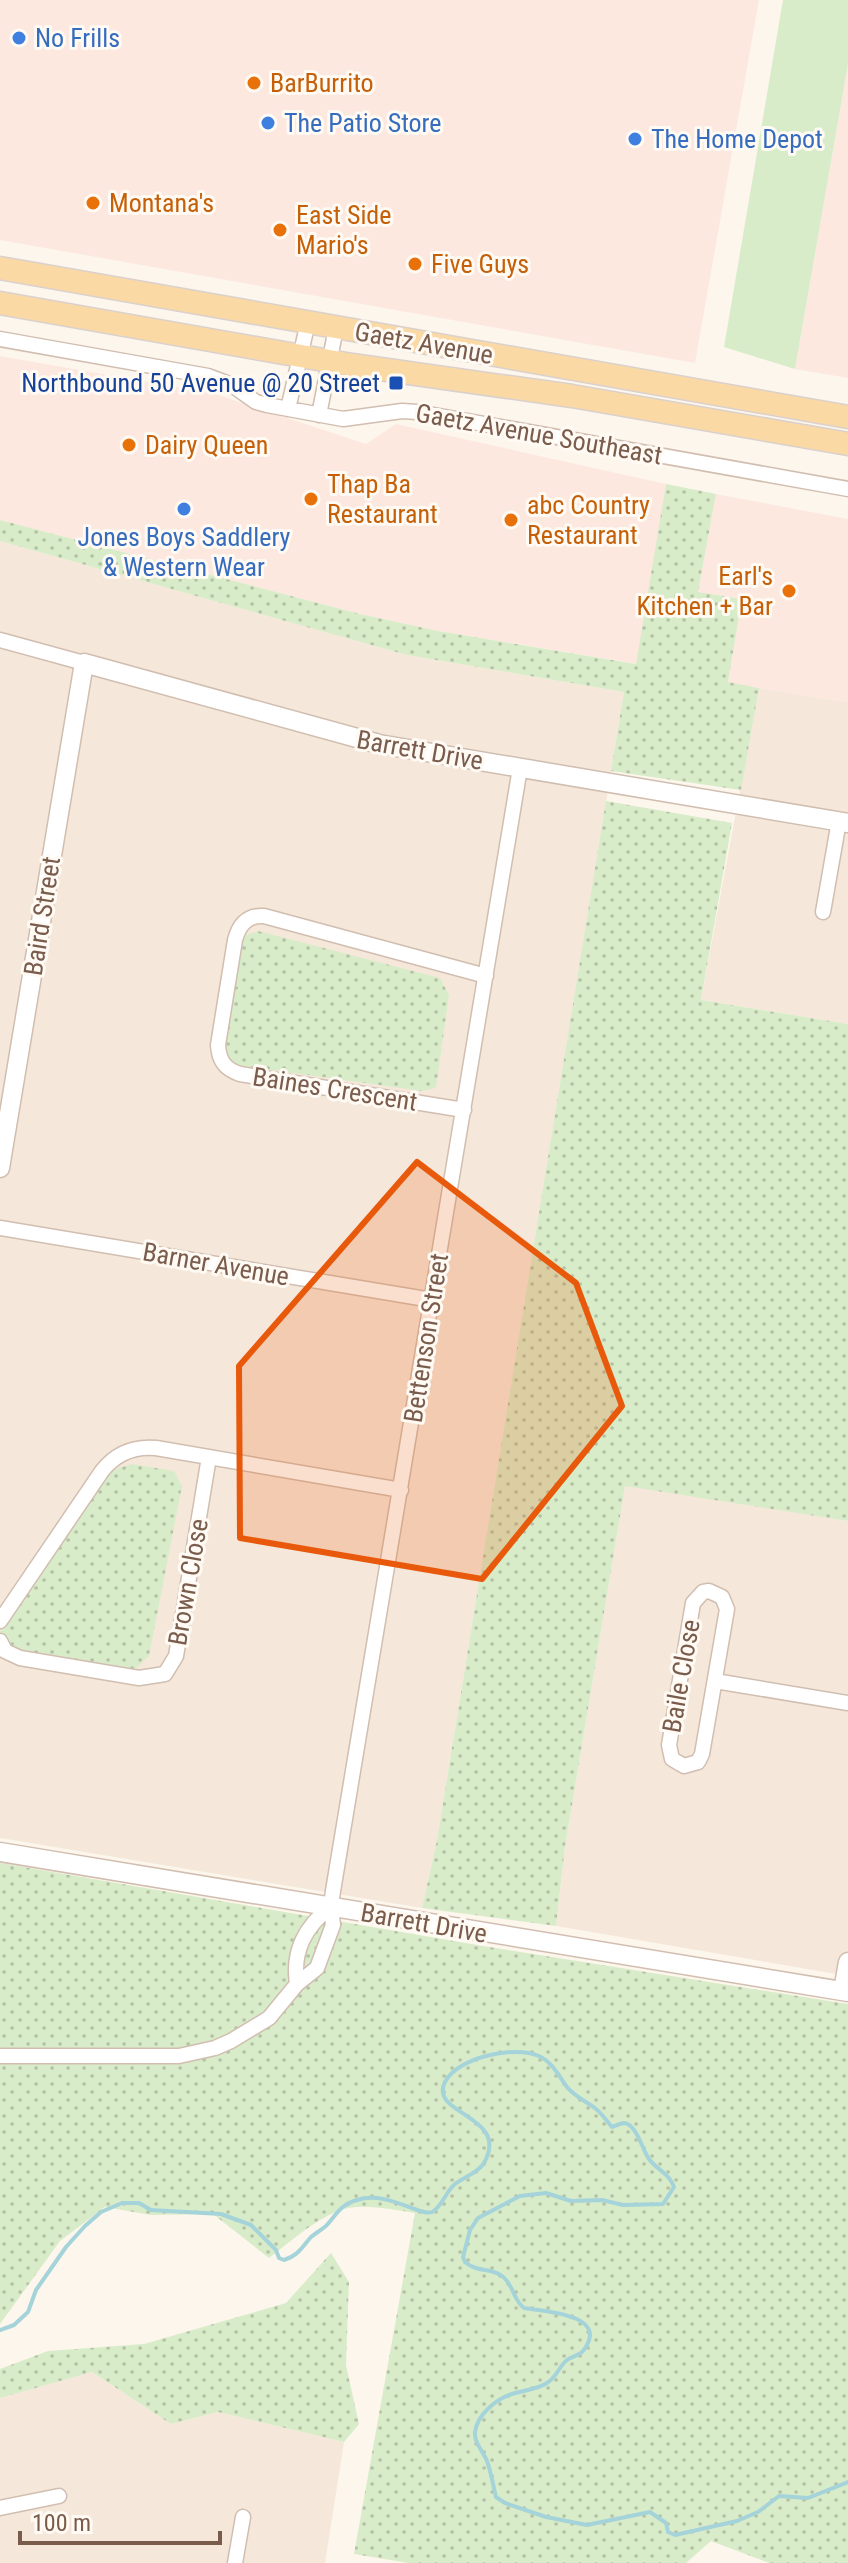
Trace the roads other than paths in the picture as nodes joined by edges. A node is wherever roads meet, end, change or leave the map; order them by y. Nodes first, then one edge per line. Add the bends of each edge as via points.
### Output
1 (0, 268) edge
2 (0, 303) edge
3 (308, 322) junction
4 (336, 328) junction
5 (0, 339) edge
6 (299, 355) junction
7 (329, 360) junction
8 (288, 409) junction
9 (319, 415) junction
10 (848, 417) edge
11 (848, 444) edge
12 (848, 489) edge
13 (0, 640) edge
14 (84, 663) junction
15 (520, 768) junction
16 (843, 822) edge
17 (823, 912) dead end
18 (486, 976) junction
19 (464, 1110) junction
20 (2, 1142) edge
21 (0, 1168) edge
22 (0, 1228) edge
23 (432, 1300) junction
24 (209, 1457) junction
25 (401, 1490) junction
26 (0, 1621) edge
27 (0, 1641) edge
28 (715, 1681) junction
29 (848, 1703) edge
30 (0, 1852) edge
31 (331, 1906) junction
32 (848, 1962) edge
33 (297, 1984) junction
34 (846, 1991) edge
35 (0, 2056) edge
36 (59, 2496) dead end
37 (0, 2508) edge
38 (243, 2517) dead end
39 (235, 2563) edge

1 - 3 main road, Gaetz Avenue
2 - 6 main road, Gaetz Avenue
3 - 4 main road, Gaetz Avenue
3 - 6 street
4 - 7 street
4 - 10 main road, Gaetz Avenue
5 - 8 street, Gaetz Avenue Southeast via 208,376 256,402
6 - 7 main road, Gaetz Avenue
6 - 8 street
7 - 9 street
7 - 11 main road, Gaetz Avenue
8 - 9 street, Gaetz Avenue Southeast
9 - 12 street, Gaetz Avenue Southeast via 352,419 417,412
13 - 14 street, Barrett Drive
14 - 15 street, Barrett Drive via 350,738
14 - 20 street, Baird Street
15 - 16 street, Barrett Drive
15 - 18 street, Bettenson Street
16 - 17 street
18 - 19 street, Bettenson Street
18 - 19 street, Baines Crescent via 264,916 247,920 235,940 218,1045 227,1068
19 - 23 street, Bettenson Street
20 - 21 street, Baird Street
22 - 23 street, Barner Avenue
23 - 25 street, Bettenson Street
24 - 25 street
24 - 26 street via 143,1448 114,1458
24 - 27 street, Brown Close via 176,1656 165,1674 139,1678 20,1658 5,1651
25 - 31 street, Bettenson Street
28 - 28 street, Baile Close via 727,1609 717,1593 703,1592 693,1603 669,1745 672,1759 684,1766 698,1762 702,1754
28 - 29 street, Baile Close
30 - 31 street, Barrett Drive
31 - 33 street via 333,1925 317,1968
31 - 33 street via 312,1922 294,1962
31 - 34 street, Barrett Drive
32 - 34 street
33 - 35 street via 250,2032 202,2052
36 - 37 street
38 - 39 street

